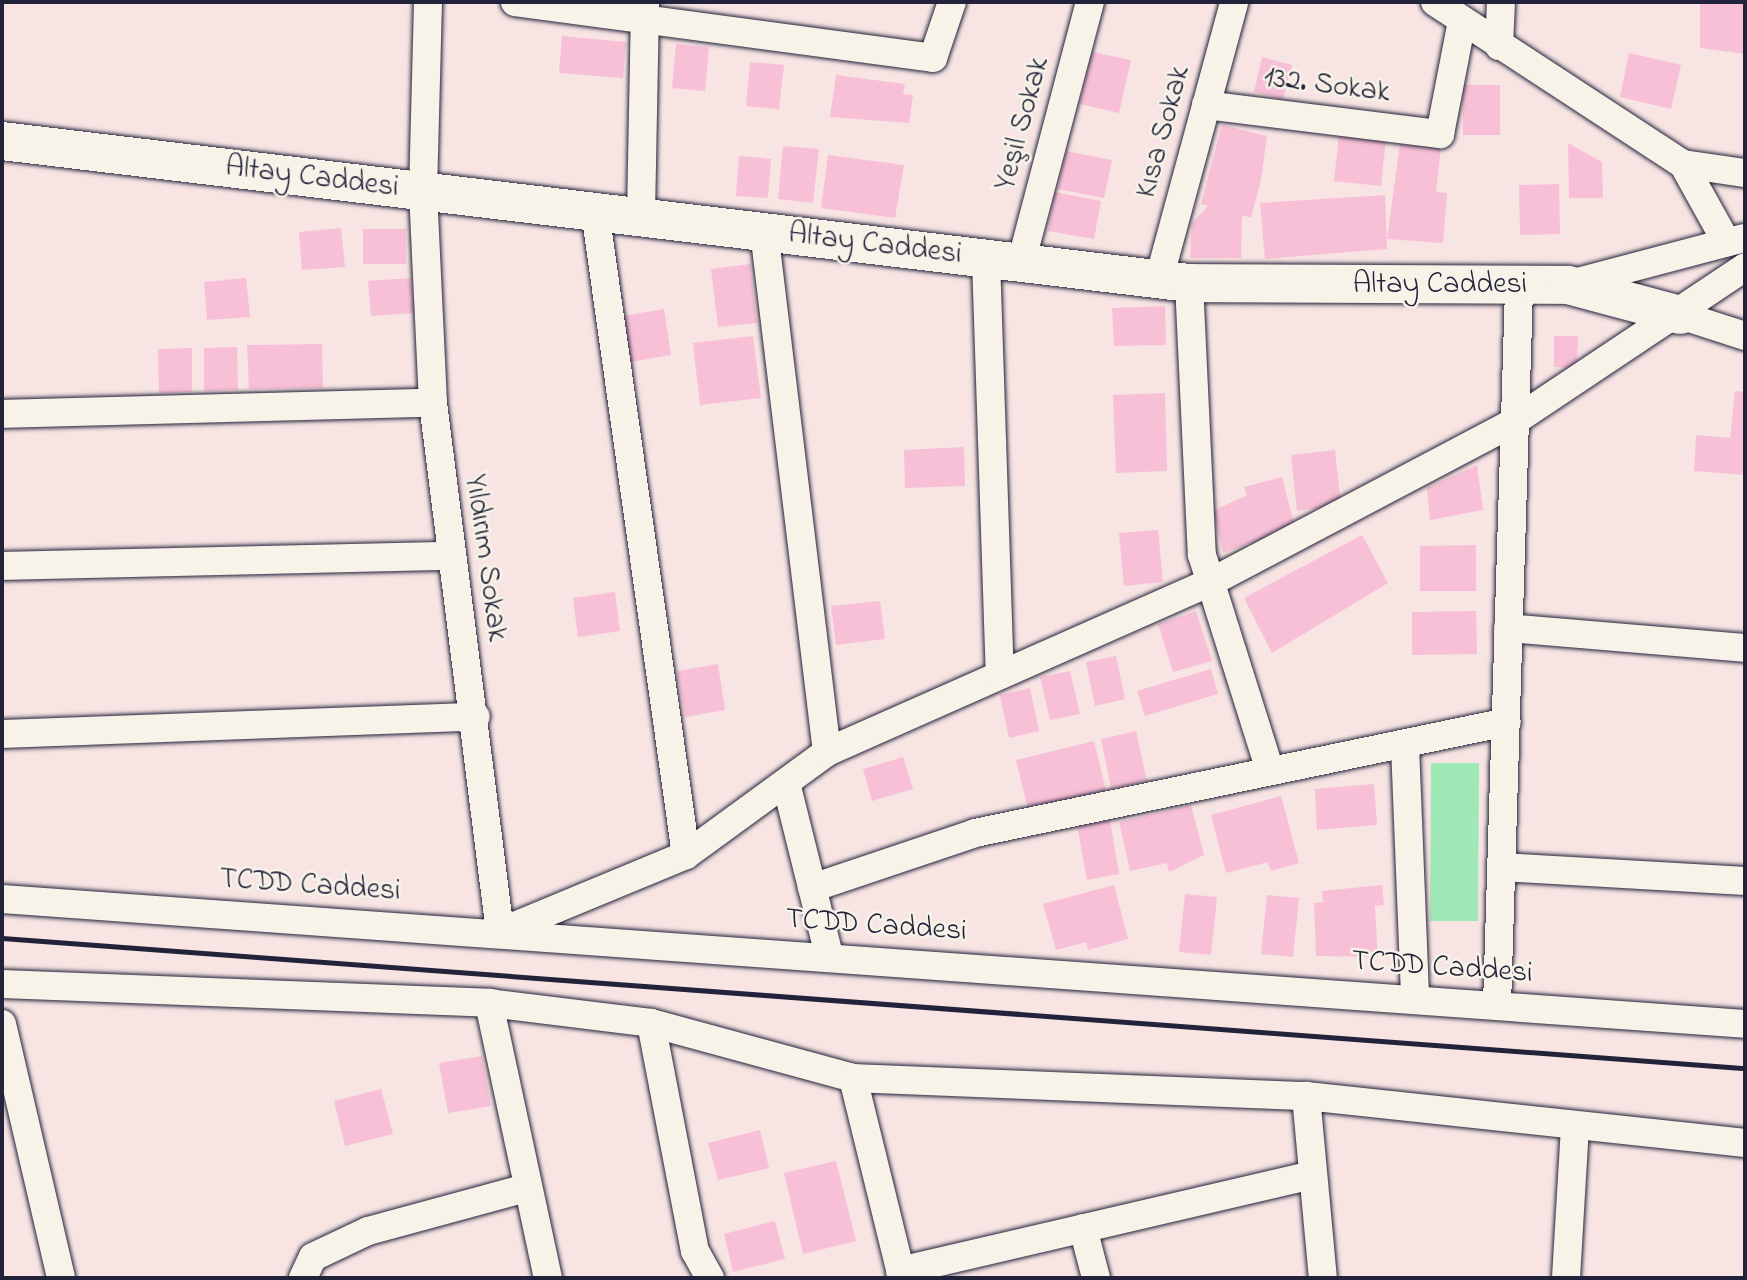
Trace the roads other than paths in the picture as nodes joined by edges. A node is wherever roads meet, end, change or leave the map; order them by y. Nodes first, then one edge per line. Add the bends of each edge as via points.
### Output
1 (428, 2) edge
2 (515, 2) edge
3 (952, 2) edge
4 (1090, 2) edge
5 (1234, 2) edge
6 (1435, 2) edge
7 (1501, 2) edge
8 (646, 12) edge
9 (1462, 21) junction
10 (1499, 46) junction
11 (1206, 104) junction
12 (2, 141) edge
13 (1683, 164) junction
14 (1745, 173) edge
15 (423, 191) junction
16 (595, 211) junction
17 (641, 216) junction
18 (764, 231) junction
19 (1736, 240) edge
20 (1004, 261) junction
21 (1745, 267) edge
22 (1174, 281) junction
23 (1567, 285) junction
24 (1519, 287) junction
25 (1679, 315) junction
26 (1745, 336) edge
27 (433, 403) junction
28 (2, 414) edge
29 (1510, 424) junction
30 (448, 556) junction
31 (2, 566) edge
32 (1209, 583) junction
33 (1508, 628) junction
34 (1745, 648) edge
35 (1000, 673) junction
36 (476, 717) junction
37 (1507, 722) junction
38 (2, 734) edge
39 (1405, 746) junction
40 (827, 752) junction
41 (1270, 771) junction
42 (786, 783) junction
43 (686, 855) junction
44 (1502, 866) junction
45 (1745, 881) edge
46 (812, 888) junction
47 (2, 899) edge
48 (500, 932) junction
49 (829, 956) junction
50 (2, 984) edge
51 (1415, 999) junction
52 (489, 1003) junction
53 (1497, 1005) junction
54 (651, 1023) junction
55 (2, 1024) edge
56 (1745, 1024) edge
57 (853, 1078) junction
58 (1306, 1096) junction
59 (1575, 1127) junction
60 (1745, 1143) edge
61 (1313, 1175) junction
62 (526, 1188) junction
63 (1083, 1228) junction
64 (901, 1274) edge
65 (61, 1278) edge
66 (303, 1278) edge
67 (548, 1278) edge
68 (710, 1278) edge
69 (1096, 1278) edge
70 (1323, 1278) edge
71 (1566, 1278) edge

1 - 15 street, Yıldırım Sokak
2 - 8 street
3 - 8 street via 933,58
4 - 20 street, Yeşil Sokak
5 - 11 street, Kısa Sokak
6 - 9 street
7 - 10 street
8 - 17 street
9 - 10 street
9 - 11 street, 132. Sokak via 1440,134
10 - 13 street
11 - 22 street, Kısa Sokak
12 - 15 main road, Altay Caddesi
13 - 14 street
13 - 19 street
15 - 16 main road, Altay Caddesi
15 - 27 street, Yıldırım Sokak
16 - 17 main road, Altay Caddesi
16 - 43 street
17 - 18 main road, Altay Caddesi
18 - 20 main road, Altay Caddesi
18 - 40 street
19 - 23 street
20 - 22 main road, Altay Caddesi
20 - 35 street, Yeşil Sokak
21 - 25 street
22 - 24 main road, Altay Caddesi
22 - 32 street, Kısa Sokak via 1202,555
23 - 24 main road, Altay Caddesi
23 - 25 main road, Altay Caddesi
24 - 29 street
25 - 26 street, Altay Caddesi
25 - 29 street
27 - 28 street
27 - 30 street, Yıldırım Sokak
29 - 32 street
29 - 33 street
30 - 31 street
30 - 36 street, Yıldırım Sokak
32 - 35 street
32 - 41 street, Kısa Sokak
33 - 34 street
33 - 37 street
35 - 40 street
36 - 38 street
36 - 48 street, Yıldırım Sokak
37 - 39 street
37 - 44 street
39 - 41 street
39 - 51 street
40 - 42 street
41 - 46 street via 975,833
42 - 43 street
42 - 46 street
43 - 48 street
44 - 45 street
44 - 53 street
46 - 49 street
47 - 48 street, TCDD Caddesi
48 - 49 street, TCDD Caddesi
49 - 51 street, TCDD Caddesi
50 - 52 street
51 - 53 street, TCDD Caddesi
52 - 54 street
52 - 62 street
53 - 56 street, TCDD Caddesi
54 - 57 street
54 - 68 street via 695,1251
55 - 65 street
57 - 58 street
57 - 64 street
58 - 59 street
58 - 61 street
59 - 60 street
59 - 71 street
61 - 63 street
61 - 70 street
62 - 66 street via 368,1231 313,1257
62 - 67 street
63 - 64 street
63 - 69 street

